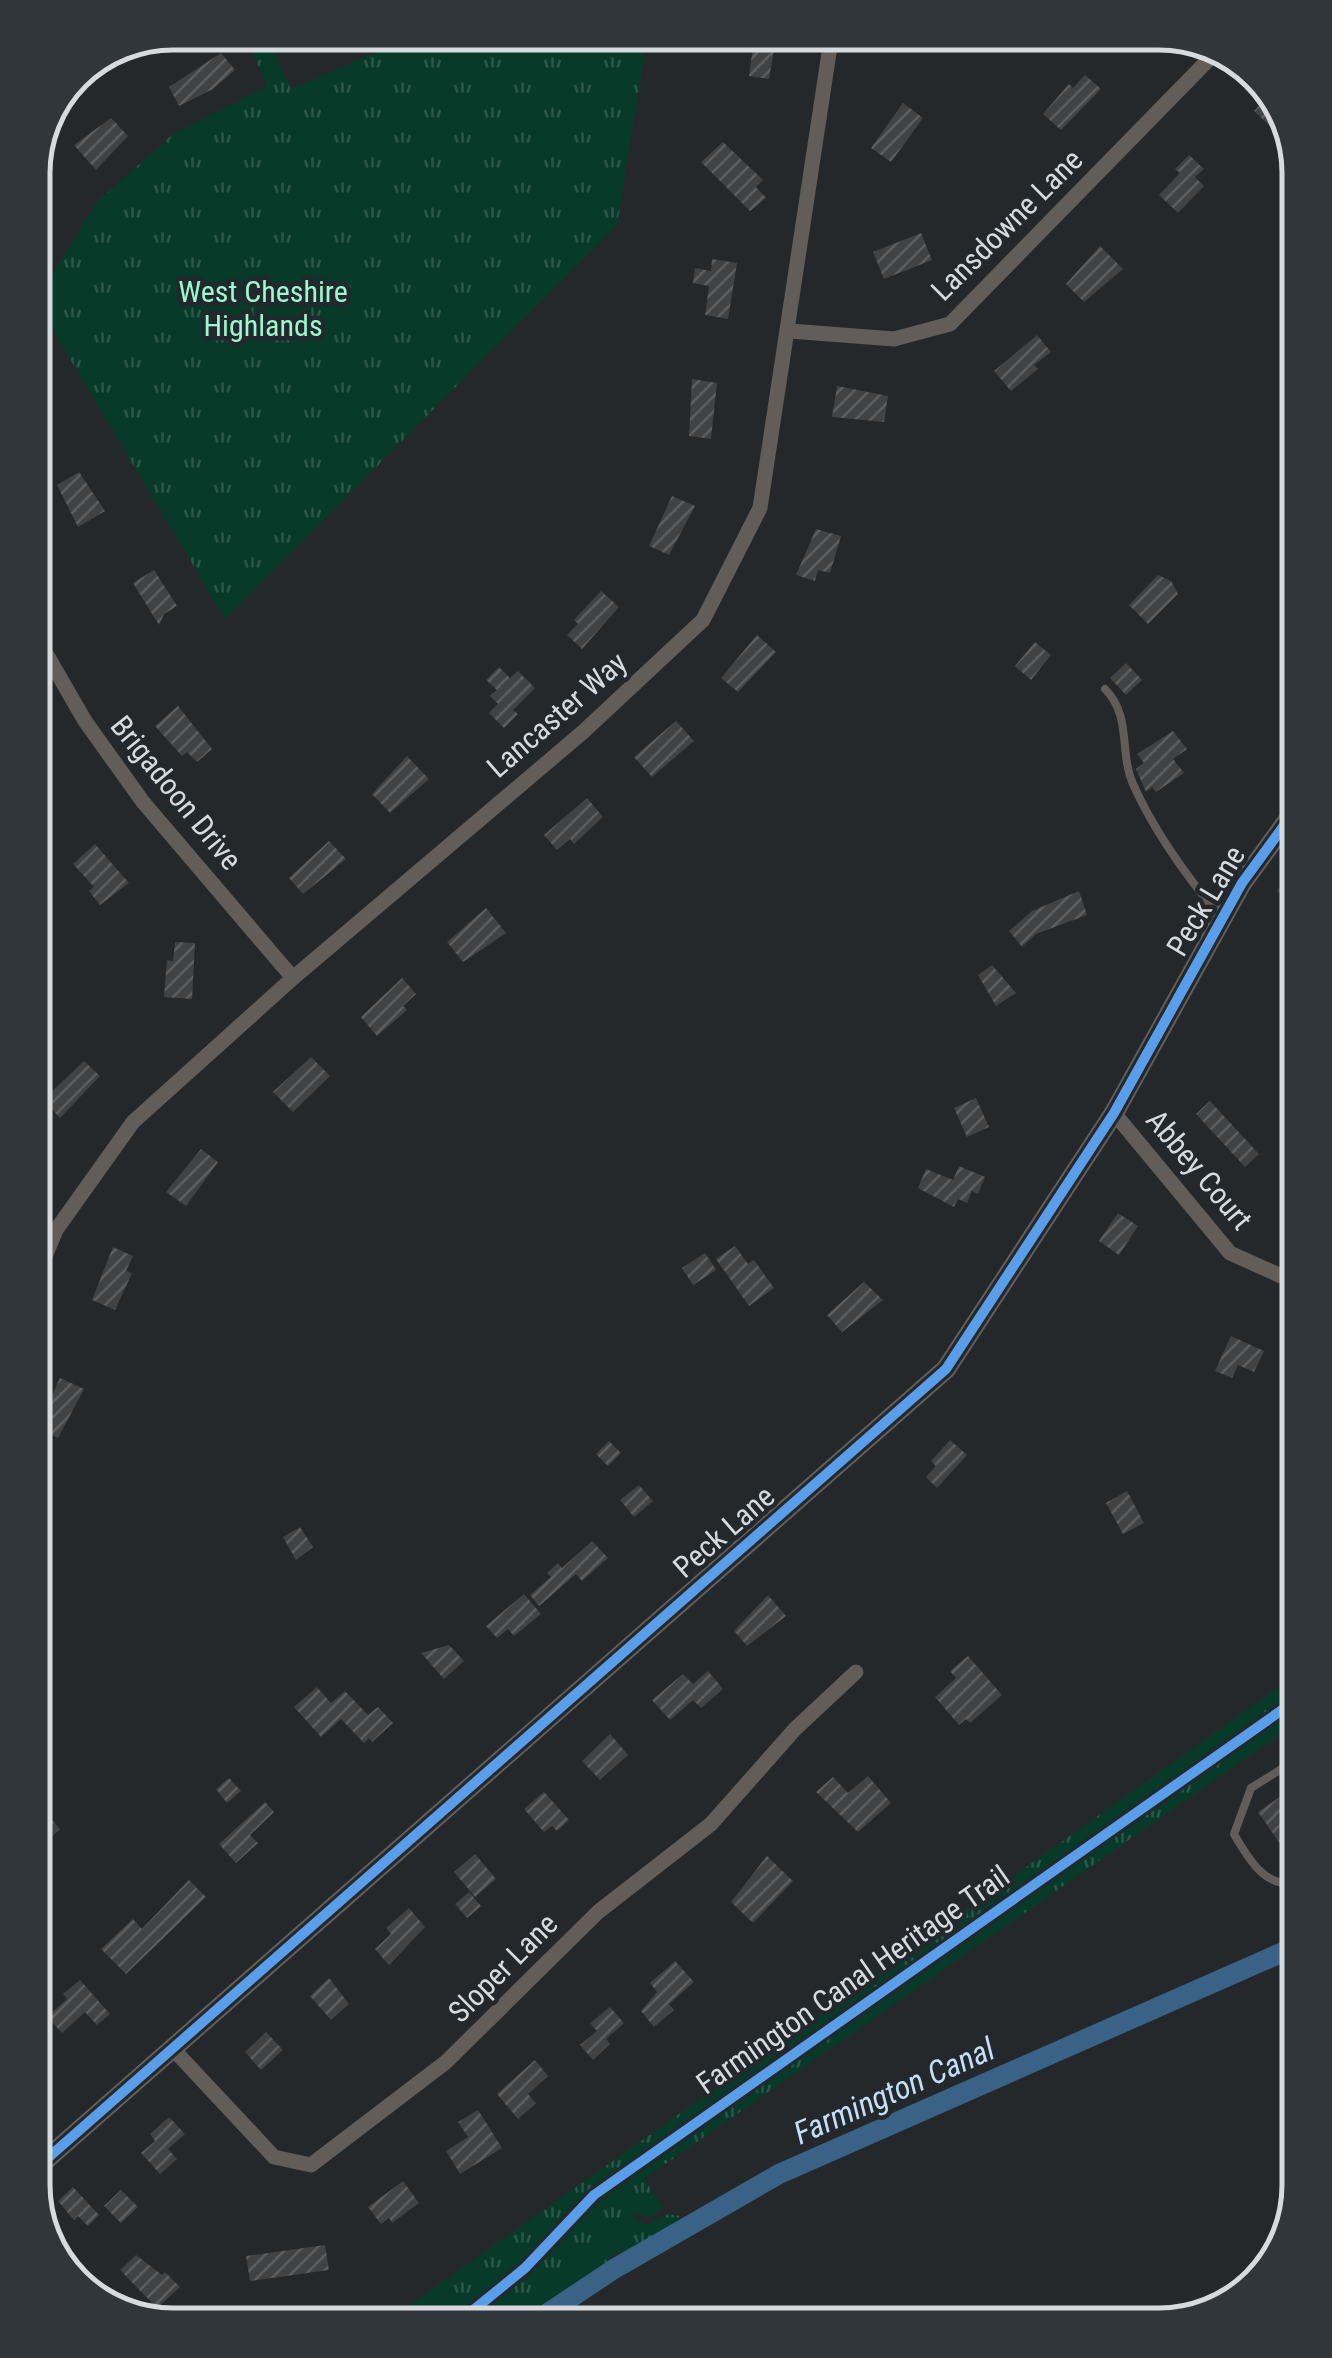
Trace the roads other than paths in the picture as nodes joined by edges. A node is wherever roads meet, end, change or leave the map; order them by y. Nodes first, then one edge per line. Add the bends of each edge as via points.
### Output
1 (830, 50) edge
2 (1207, 61) edge
3 (790, 331) junction
4 (50, 661) edge
5 (1105, 689) dead end
6 (1282, 829) edge
7 (1222, 918) junction
8 (293, 978) junction
9 (1114, 1112) junction
10 (50, 1244) edge
11 (1282, 1276) edge
12 (856, 1672) dead end
13 (1282, 1769) edge
14 (1282, 1881) edge
15 (174, 2050) junction
16 (50, 2155) edge

1 - 3 street, Lancaster Way
2 - 3 street, Lansdowne Lane via 950,324 894,338
3 - 8 street, Lancaster Way via 760,508 703,620
4 - 8 street, Brigadoon Drive via 84,722 143,802
5 - 7 lane via 1123,721 1132,782
6 - 7 street, Peck Lane
7 - 9 street, Peck Lane
8 - 10 street, Lancaster Way via 133,1122
9 - 11 street, Abbey Court via 1230,1252
9 - 15 street, Peck Lane via 946,1369
12 - 15 street, Sloper Lane via 711,1824 598,1912 446,2062 311,2165 274,2156
13 - 14 lane via 1251,1788 1234,1834 1255,1871
15 - 16 street, Peck Lane

